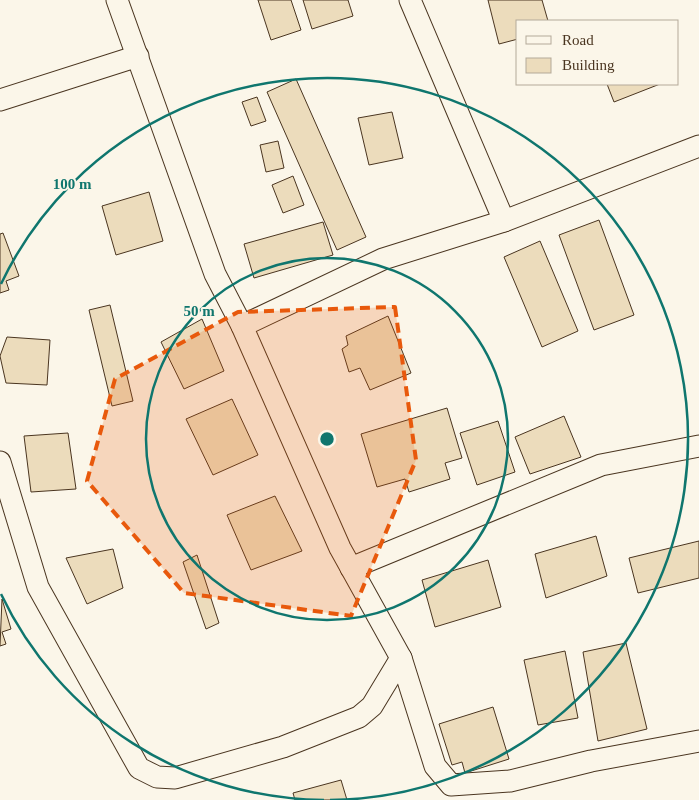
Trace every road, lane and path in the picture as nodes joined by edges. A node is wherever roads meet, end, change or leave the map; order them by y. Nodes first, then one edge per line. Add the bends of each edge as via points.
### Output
1 (117, 0) edge
2 (410, 0) edge
3 (138, 56) junction
4 (0, 100) edge
5 (699, 146) edge
6 (504, 221) junction
7 (242, 326) junction
8 (699, 446) edge
9 (0, 462) edge
10 (351, 568) junction
11 (402, 658) junction
12 (699, 741) edge

1 - 3 street
2 - 6 street
3 - 4 street
3 - 7 street via 215,274
5 - 6 street
6 - 7 street via 383,259
7 - 10 street
8 - 10 street via 602,465
9 - 11 street via 38,587 139,768 157,777 175,778 283,747 359,717 372,706
10 - 11 street
11 - 12 street via 435,766 451,785 510,782 591,761

